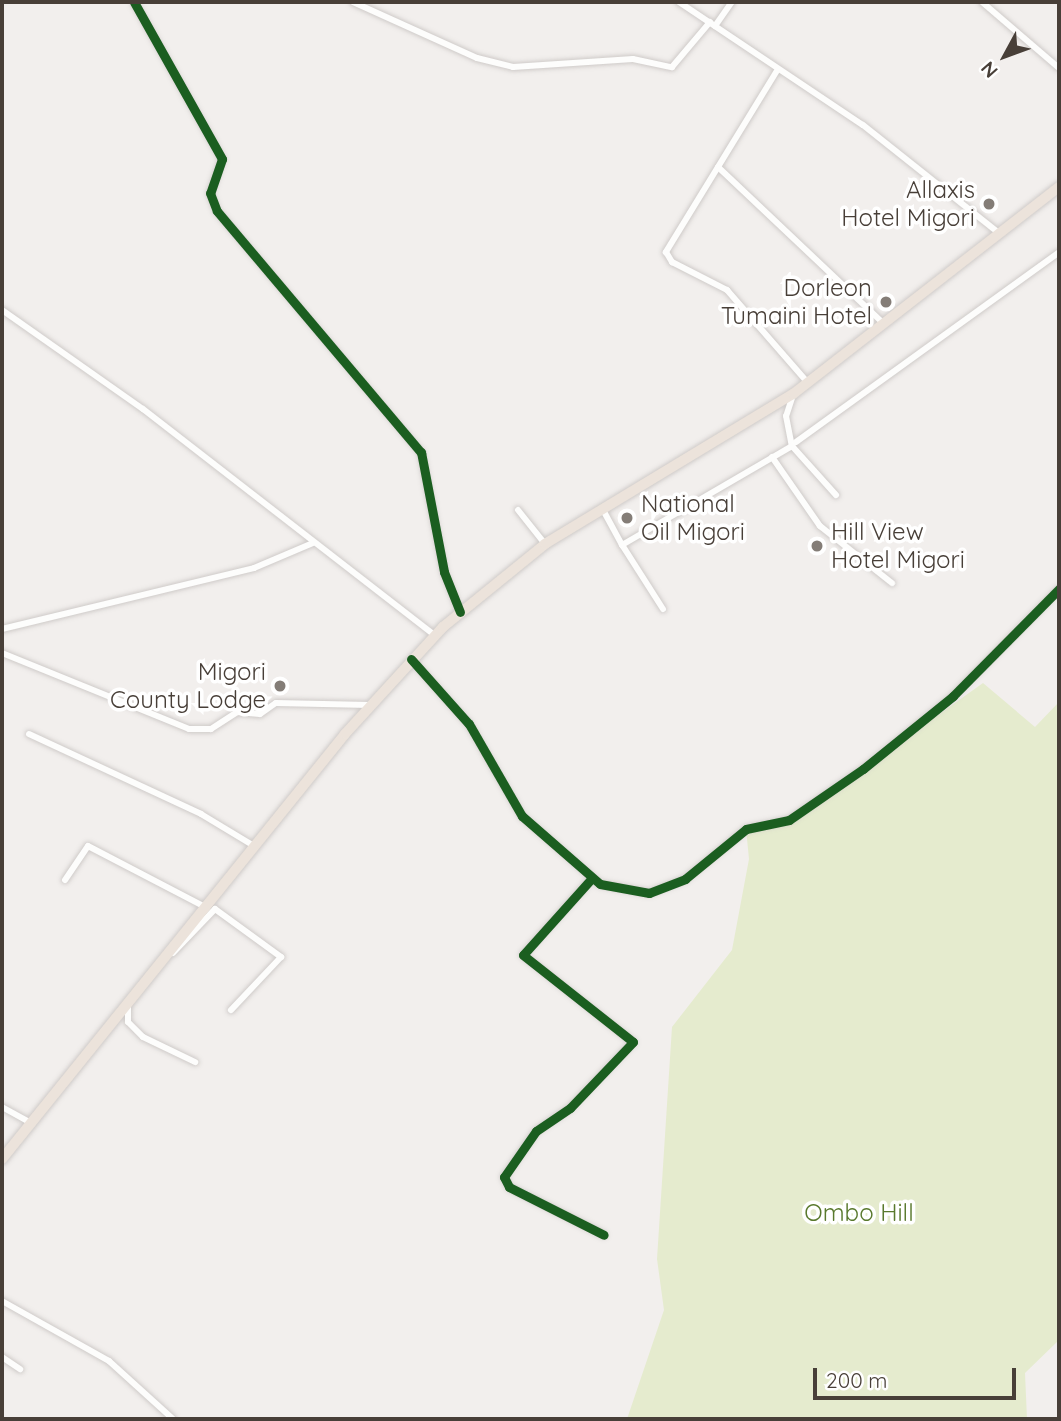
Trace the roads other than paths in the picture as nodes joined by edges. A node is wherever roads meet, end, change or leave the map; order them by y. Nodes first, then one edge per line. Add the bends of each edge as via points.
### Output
1 (134, 2) edge
2 (353, 2) edge
3 (679, 2) edge
4 (732, 2) edge
5 (982, 2) edge
6 (712, 24) junction
7 (1059, 68) edge
8 (778, 69) junction
9 (719, 167) junction
10 (1059, 187) edge
11 (999, 233) junction
12 (1059, 252) edge
13 (2, 310) edge
14 (884, 324) junction
15 (808, 383) junction
16 (793, 394) junction
17 (794, 444) junction
18 (772, 457) junction
19 (836, 495) dead end
20 (602, 508) junction
21 (518, 510) dead end
22 (313, 543) junction
23 (545, 544) junction
24 (622, 545) junction
25 (892, 583) dead end
26 (1059, 589) edge
27 (663, 609) dead end
28 (460, 612) junction
29 (2, 629) edge
30 (434, 635) junction
31 (2, 653) edge
32 (411, 659) junction
33 (370, 705) junction
34 (29, 734) dead end
35 (254, 846) junction
36 (592, 878) junction
37 (65, 880) dead end
38 (207, 908) junction
39 (128, 1002) junction
40 (231, 1010) dead end
41 (195, 1062) dead end
42 (2, 1107) edge
43 (31, 1123) junction
44 (2, 1159) edge
45 (604, 1235) dead end
46 (2, 1301) edge
47 (2, 1357) edge
48 (20, 1369) dead end
49 (173, 1419) edge

1 - 28 street via 222,159 210,193 217,211 421,452 440,556
2 - 6 street via 477,58 513,67 633,59 672,67
3 - 6 street
4 - 6 street
5 - 7 street
6 - 8 street
8 - 9 street
8 - 11 street via 863,125
9 - 14 street
9 - 15 street via 668,246 667,258 724,287
10 - 11 highway
11 - 14 highway
12 - 17 street
13 - 22 street via 143,409
14 - 15 highway
15 - 16 highway
16 - 17 street via 786,419
16 - 20 highway
17 - 18 street
17 - 19 street
18 - 24 street
18 - 25 street via 820,526
20 - 23 highway
20 - 24 street
21 - 23 street
22 - 29 street via 254,568
22 - 30 street
23 - 28 highway
24 - 27 street
26 - 36 street via 953,696 789,820 746,829 685,879 660,890 623,892
28 - 30 highway
30 - 32 highway
31 - 33 street via 182,728 211,729 237,712 260,714 276,703
32 - 33 highway
32 - 36 street via 469,724 517,810
33 - 35 highway
34 - 35 street via 211,819
35 - 38 highway
36 - 45 street via 523,954 633,1042 570,1108 536,1131 504,1177 509,1187
37 - 38 street via 88,846
38 - 39 highway
39 - 40 street via 215,909 281,957
39 - 41 street via 128,1022 142,1037
39 - 43 highway
42 - 43 street
43 - 44 highway
46 - 49 street via 123,1372
47 - 48 street

